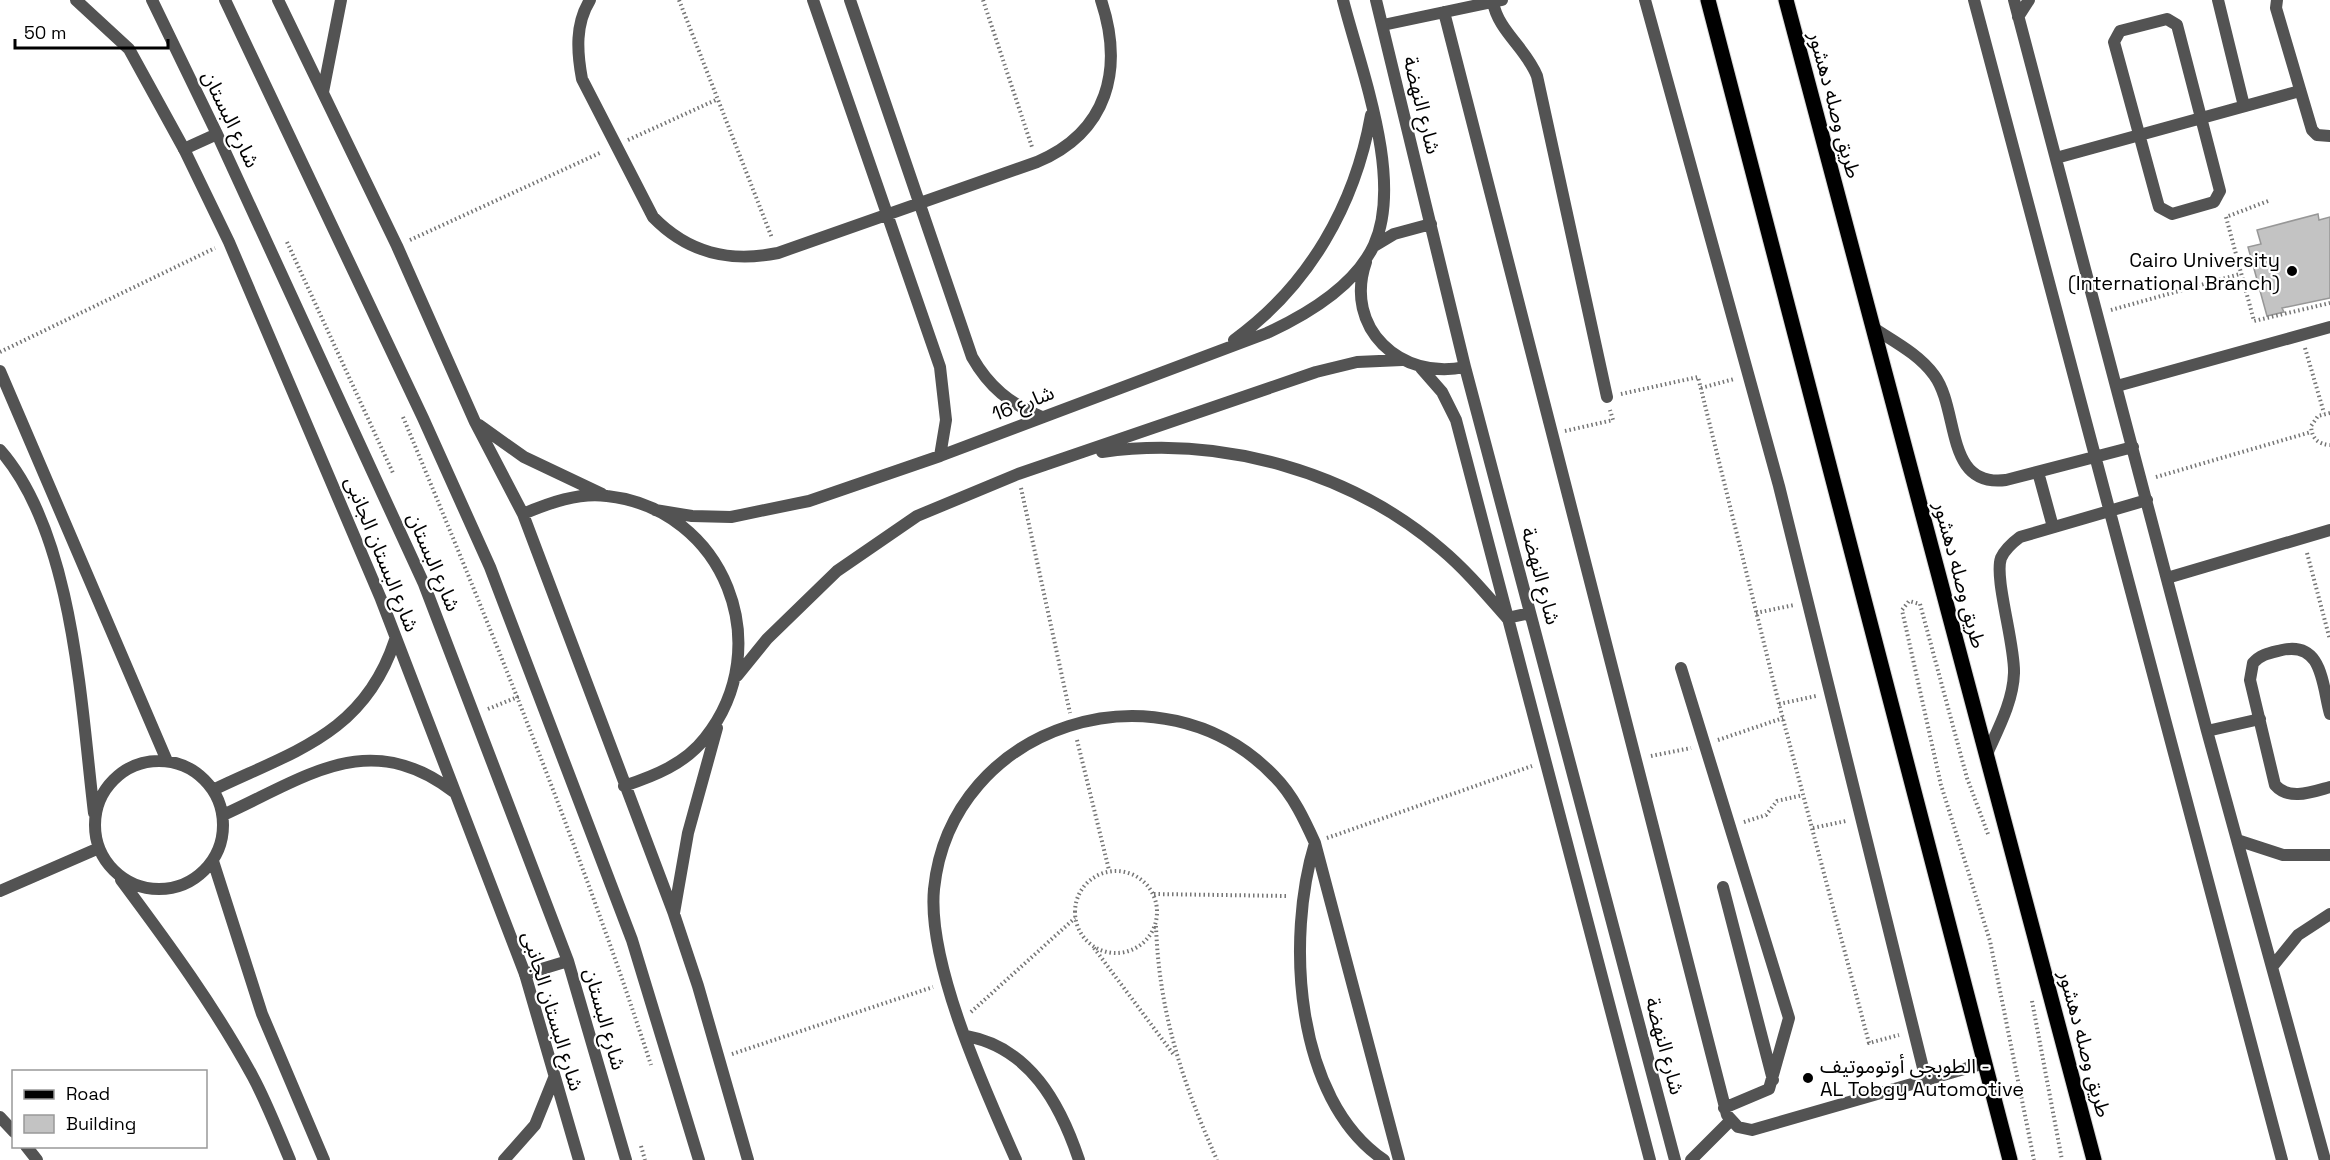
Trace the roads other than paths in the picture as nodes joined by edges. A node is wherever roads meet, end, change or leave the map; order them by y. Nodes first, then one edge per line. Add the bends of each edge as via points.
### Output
1 (76, 0) edge
2 (152, 0) edge
3 (225, 0) edge
4 (278, 0) edge
5 (341, 0) edge
6 (591, 0) edge
7 (813, 0) edge
8 (850, 0) edge
9 (1101, 0) edge
10 (1343, 0) edge
11 (1376, 0) edge
12 (1645, 0) edge
13 (1708, 0) edge
14 (1786, 0) edge
15 (1974, 0) edge
16 (2014, 0) edge
17 (2029, 0) edge
18 (2218, 0) edge
19 (2277, 0) edge
20 (1498, 1) edge
21 (1444, 12) junction
22 (2018, 17) junction
23 (1383, 25) junction
24 (2300, 91) junction
25 (323, 92) junction
26 (2244, 106) junction
27 (1372, 111) junction
28 (2201, 118) junction
29 (217, 134) junction
30 (2139, 135) junction
31 (2330, 136) edge
32 (184, 149) junction
33 (2056, 158) junction
34 (920, 203) junction
35 (888, 214) junction
36 (1431, 224) junction
37 (1374, 246) junction
38 (1872, 327) junction
39 (2330, 327) edge
40 (1223, 348) junction
41 (1402, 360) junction
42 (1465, 367) junction
43 (1421, 368) junction
44 (0, 371) edge
45 (2117, 386) junction
46 (1607, 397) road end
47 (1042, 417) junction
48 (476, 422) junction
49 (2133, 447) junction
50 (0, 450) edge
51 (940, 456) junction
52 (1074, 456) junction
53 (2096, 457) junction
54 (2038, 472) junction
55 (606, 495) junction
56 (2147, 500) junction
57 (654, 510) junction
58 (2110, 511) junction
59 (523, 514) junction
60 (2053, 527) junction
61 (2330, 530) edge
62 (2167, 578) junction
63 (1530, 613) junction
64 (1507, 618) junction
65 (396, 640) junction
66 (1681, 668) dead end
67 (737, 676) junction
68 (722, 714) junction
69 (2330, 714) edge
70 (2260, 719) junction
71 (2207, 731) junction
72 (1986, 756) junction
73 (167, 761) junction
74 (624, 786) junction
75 (2330, 787) edge
76 (213, 790) junction
77 (454, 792) junction
78 (223, 815) junction
79 (95, 819) junction
80 (2237, 840) junction
81 (1315, 843) junction
82 (99, 848) junction
83 (2330, 855) edge
84 (213, 861) junction
85 (117, 874) junction
86 (1723, 887) dead end
87 (0, 891) edge
88 (674, 914) junction
89 (2330, 914) edge
90 (568, 961) junction
91 (2272, 968) junction
92 (525, 974) junction
93 (966, 1036) junction
94 (1985, 1063) junction
95 (554, 1078) junction
96 (1773, 1080) junction
97 (1926, 1080) junction
98 (1724, 1108) junction
99 (0, 1117) edge
100 (1731, 1121) junction
101 (12, 1130) edge
102 (28, 1148) edge
103 (37, 1160) edge
104 (290, 1160) edge
105 (324, 1160) edge
106 (504, 1160) edge
107 (579, 1160) edge
108 (626, 1160) edge
109 (699, 1160) edge
110 (748, 1160) edge
111 (1016, 1160) edge
112 (1079, 1160) edge
113 (1384, 1160) edge
114 (1399, 1160) edge
115 (1650, 1160) edge
116 (1675, 1160) edge
117 (1691, 1160) edge
118 (2010, 1160) edge
119 (2094, 1160) edge
120 (2282, 1160) edge
121 (2325, 1160) edge

1 - 32 street, شارع البستان الجانبى via 129,50
2 - 29 street, شارع البستان
3 - 109 street via 490,567 632,940
4 - 25 street
5 - 25 street
6 - 35 street via 579,30 577,54 582,79 653,217 669,233 688,246 732,258 778,253
7 - 35 street
8 - 34 street
9 - 34 street via 1111,35 1109,82 1101,105 1072,143 1037,162
10 - 27 street
11 - 23 street, شارع النهضة
12 - 97 street via 1749,375
13 - 94 main road
14 - 38 main road, طريق وصله دهشور
15 - 53 street
16 - 22 street
17 - 22 street
18 - 26 street
19 - 24 street
20 - 21 street
20 - 46 street via 1497,18 1525,52 1537,75
21 - 23 street
21 - 98 street
22 - 33 street
23 - 36 street, شارع النهضة
24 - 26 street
24 - 31 street via 2312,130 2323,137
25 - 48 street
26 - 28 street
27 - 37 street via 1379,137 1384,191 1384,209
27 - 40 street via 1353,185 1323,246 1282,299
28 - 30 street
28 - 30 street via 2220,191 2214,202 2179,213 2165,212 2160,207
28 - 30 street via 2177,25 2167,19 2127,29 2120,31 2114,42
29 - 32 street
29 - 90 street, شارع البستان via 424,584
30 - 33 street
32 - 65 street, شارع البستان الجانبى via 229,242
33 - 45 street
34 - 35 street
34 - 47 street via 972,357 994,388
35 - 51 street via 940,367 945,402
36 - 37 street via 1394,234
36 - 42 street, شارع النهضة
37 - 40 street, شارع 16 via 1357,270 1307,312 1267,333
37 - 41 street via 1364,269 1362,304 1376,336
38 - 54 street via 1923,362 1934,375 1949,406 1959,452 1968,470 1996,481
38 - 72 main road, طريق وصله دهشور
39 - 45 street
40 - 47 street, شارع 16
41 - 43 street
41 - 52 street via 1357,362 1316,372
42 - 43 street
42 - 63 street, شارع النهضة
43 - 64 street via 1442,392 1456,420
44 - 73 street
45 - 49 street
47 - 51 street, شارع 16
48 - 55 street via 524,457
48 - 59 street
49 - 53 street
49 - 56 street
50 - 79 street via 33,505 58,569 72,636
51 - 57 street, شارع 16 via 769,511 731,517
52 - 64 street via 1122,449 1210,450 1314,475 1359,495 1425,537 1476,581
52 - 67 street via 1018,474 916,516 876,542 801,603
53 - 54 street
53 - 58 street
54 - 60 street
55 - 57 street
55 - 59 street via 549,503
56 - 58 street
56 - 62 street
57 - 67 street via 688,531 715,561 733,597 740,636
58 - 60 street
58 - 120 street
59 - 74 street
60 - 72 street via 2020,537 2008,546 2001,559 1999,572 2014,674 2005,714
61 - 62 street
62 - 71 street
63 - 64 street
63 - 116 street, شارع النهضة
64 - 115 street
65 - 76 street via 368,696 339,725
65 - 77 street, شارع البستان الجانبى
66 - 96 street via 1789,1018
67 - 68 street
68 - 74 street via 704,740 681,761 654,777
68 - 88 street via 698,792
69 - 70 street via 2313,656 2297,648 2267,654 2253,663 2250,680
70 - 71 street
70 - 75 street via 2273,779 2279,789 2294,795
71 - 80 street
72 - 119 main road, طريق وصله دهشور
73 - 76 street via 194,770
73 - 79 street via 150,761 119,775 107,787
74 - 88 street
76 - 78 street
77 - 78 street via 409,766 357,760 336,764
77 - 92 street, شارع البستان الجانبى
78 - 84 street via 223,839
79 - 82 street
80 - 83 street via 2283,855
80 - 91 street
81 - 93 street via 1276,778 1256,760 1208,732 1127,716 1073,723 1030,741 976,785 952,824 937,868 936,937
81 - 113 street via 1302,896 1300,975 1316,1057 1350,1129
81 - 114 street
82 - 85 street
82 - 87 street
84 - 85 street via 186,884 168,889 141,886
84 - 105 street via 262,1014
85 - 104 street via 233,1043 254,1078
86 - 96 street
88 - 110 street
89 - 91 street via 2298,935
90 - 92 street
90 - 108 street, شارع البستان
91 - 121 street
92 - 95 street, شارع البستان الجانبى
93 - 111 street
93 - 112 street via 998,1045 1026,1064 1055,1107
94 - 97 street
94 - 118 main road
95 - 106 street via 535,1125
95 - 107 street, شارع البستان الجانبى
96 - 98 street via 1762,1094
97 - 100 street via 1752,1130
98 - 100 street
99 - 101 street
100 - 117 street
102 - 103 street

